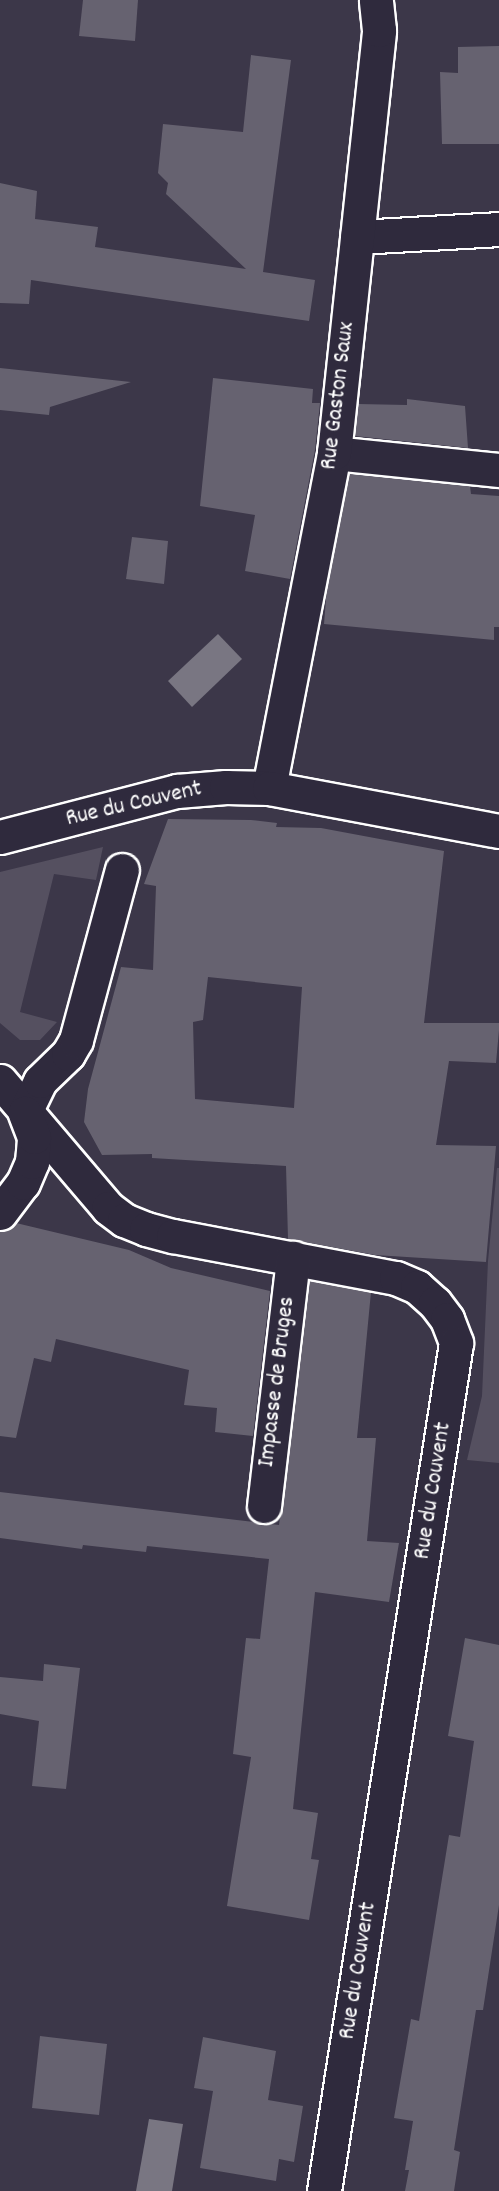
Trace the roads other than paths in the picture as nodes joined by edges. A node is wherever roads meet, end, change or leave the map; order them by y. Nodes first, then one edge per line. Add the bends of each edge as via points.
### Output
1 (375, 0) edge
2 (499, 229) edge
3 (357, 237) junction
4 (334, 453) junction
5 (499, 470) edge
6 (269, 788) junction
7 (499, 831) edge
8 (0, 837) edge
9 (122, 870) dead end
10 (0, 1081) edge
11 (24, 1112) junction
12 (0, 1213) edge
13 (292, 1258) junction
14 (264, 1506) dead end
15 (324, 2191) edge

1 - 3 street, Rue Gaston Saux via 379,30
2 - 3 street
3 - 4 street, Rue Gaston Saux
4 - 5 street
4 - 6 street, Rue Gaston Saux
6 - 7 street, Rue du Couvent
6 - 8 street, Rue du Couvent via 226,786 177,791
9 - 11 street via 76,1040 68,1054 40,1080
10 - 11 street, Rue du Couvent
11 - 12 street via 34,1137 32,1162 23,1183
11 - 13 street, Rue du Couvent via 108,1208 124,1220 146,1230
13 - 14 street, Impasse de Bruges
13 - 15 street, Rue du Couvent via 396,1278 417,1287 447,1319 456,1343

